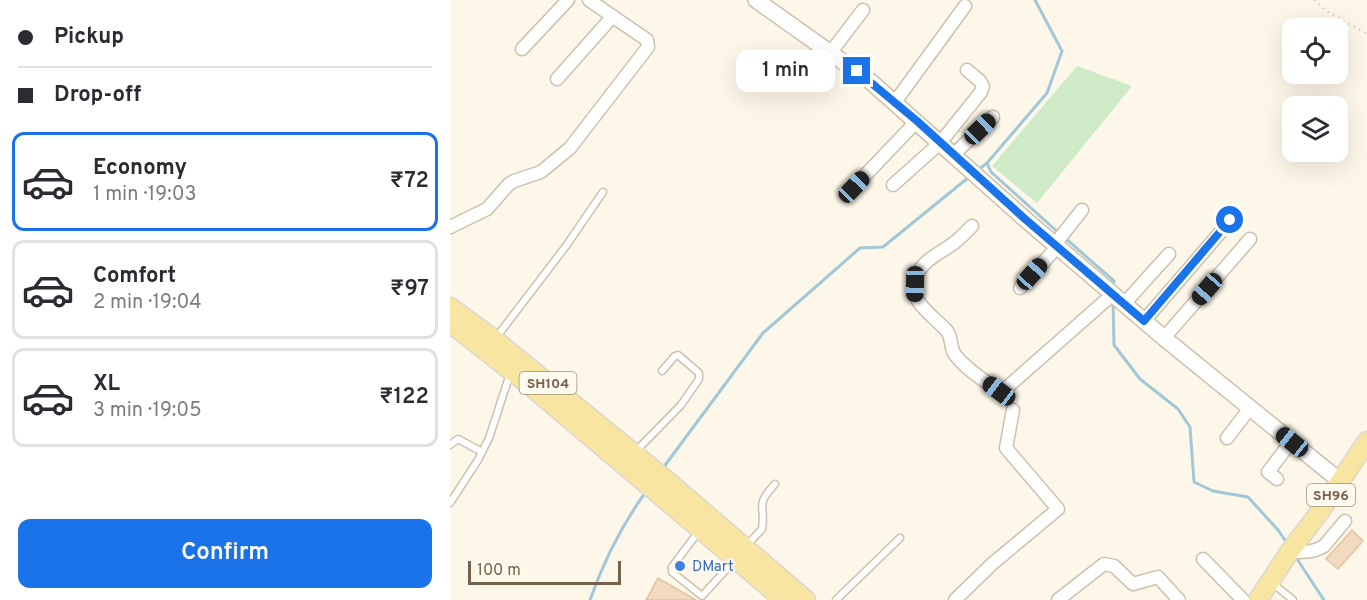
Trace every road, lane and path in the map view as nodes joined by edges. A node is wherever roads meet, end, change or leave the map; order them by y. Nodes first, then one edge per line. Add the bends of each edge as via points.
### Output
1 (568, 0) edge
2 (589, 0) edge
3 (756, 0) edge
4 (1314, 0) edge
5 (965, 6) dead end
6 (863, 10) dead end
7 (613, 16) junction
8 (1367, 34) edge
9 (522, 49) dead end
10 (831, 52) junction
11 (967, 70) dead end
12 (557, 80) dead end
13 (895, 102) junction
14 (993, 117) dead end
15 (917, 121) junction
16 (940, 143) junction
17 (953, 155) junction
18 (893, 185) dead end
19 (854, 187) dead end
20 (603, 192) dead end
21 (1082, 210) dead end
22 (1230, 220) dead end
23 (972, 226) dead end
24 (450, 227) edge
25 (1250, 239) dead end
26 (1057, 245) junction
27 (1169, 254) dead end
28 (1020, 288) dead end
29 (1118, 298) junction
30 (450, 307) edge
31 (1144, 321) junction
32 (450, 323) edge
33 (1164, 338) junction
34 (490, 346) junction
35 (511, 371) junction
36 (662, 371) dead end
37 (1250, 408) junction
38 (1013, 410) dead end
39 (1227, 438) dead end
40 (1367, 441) edge
41 (1292, 442) junction
42 (450, 445) edge
43 (482, 452) junction
44 (634, 464) junction
45 (1277, 479) dead end
46 (1340, 481) junction
47 (776, 484) dead end
48 (665, 489) junction
49 (450, 503) edge
50 (1345, 521) dead end
51 (701, 529) junction
52 (900, 538) dead end
53 (1291, 550) junction
54 (741, 553) junction
55 (1203, 559) dead end
56 (1270, 581) junction
57 (784, 600) edge
58 (806, 600) edge
59 (836, 600) edge
60 (955, 600) edge
61 (1058, 600) edge
62 (1179, 600) edge
63 (1243, 600) edge
64 (1258, 600) edge
65 (1293, 600) edge

1 - 9 street
2 - 7 street
3 - 10 street
4 - 8 path
5 - 13 street
6 - 10 street
7 - 12 street
7 - 24 street via 647,40 648,47 641,57 570,148 541,172 514,181 487,209
10 - 13 street
11 - 16 street via 980,81 981,92
13 - 15 street
14 - 17 street
15 - 16 street
15 - 19 street
16 - 17 street
16 - 18 street
17 - 26 street
20 - 34 lane
21 - 26 street
22 - 31 street
23 - 29 street via 924,263 917,273 915,297 950,336 950,347 956,357 999,391
25 - 33 street
26 - 28 street
26 - 29 street
27 - 29 street
29 - 31 street
30 - 34 main road, SH104
31 - 33 street
32 - 34 main road, SH104
33 - 37 street
34 - 35 main road, SH104
34 - 44 main road, SH104
35 - 43 lane
35 - 44 main road, SH104
36 - 44 lane via 678,355 699,373 699,379
37 - 39 street
37 - 41 street
38 - 60 street via 1006,448 1058,509
40 - 46 main road, SH96
41 - 45 street via 1268,472
41 - 46 street
42 - 43 lane via 458,439
43 - 49 lane
44 - 48 main road, SH104
46 - 53 main road, SH96
47 - 54 lane via 763,501 762,529
48 - 51 main road, SH104
48 - 54 main road, SH104
50 - 53 street via 1324,546 1312,552
51 - 54 main road, SH104
51 - 54 lane via 671,570 699,596 705,595
52 - 59 lane
53 - 56 main road, SH96
54 - 57 main road, SH104
54 - 58 main road, SH104
55 - 63 street
56 - 64 main road, SH96
56 - 65 lane
61 - 62 street via 1104,564 1114,566 1133,584 1158,577

